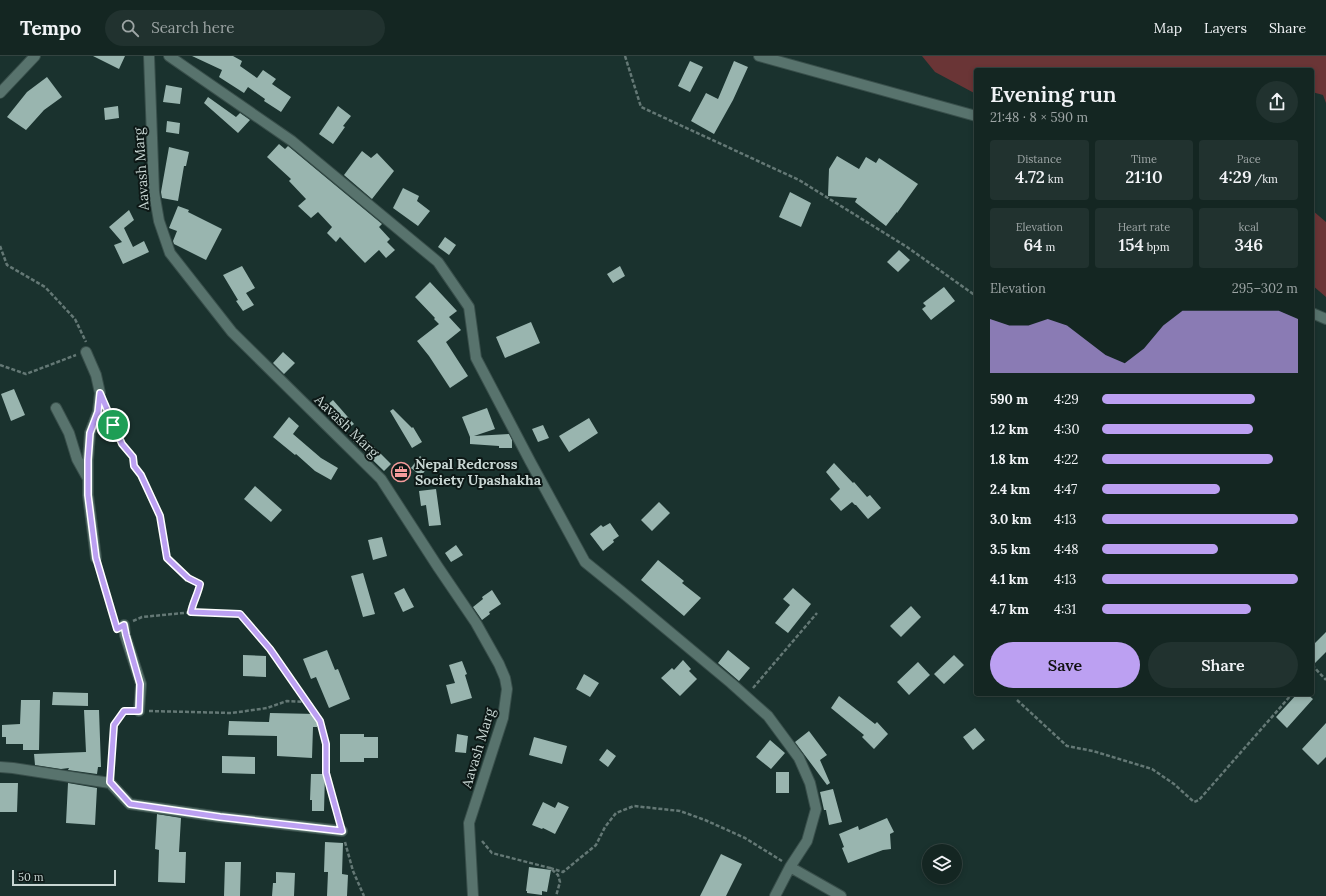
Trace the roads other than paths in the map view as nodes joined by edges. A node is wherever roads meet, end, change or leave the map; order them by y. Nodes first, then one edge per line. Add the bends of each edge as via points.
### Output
1 (35, 56) edge
2 (149, 56) edge
3 (169, 56) edge
4 (759, 56) edge
5 (0, 93) edge
6 (974, 115) edge
7 (1314, 314) edge
8 (1326, 319) edge
9 (86, 352) road end
10 (56, 408) dead end
11 (88, 478) junction
12 (96, 558) road end
13 (124, 625) road end
14 (139, 711) road end
15 (0, 767) edge
16 (342, 831) road end
17 (790, 867) junction
18 (473, 896) edge
19 (775, 896) edge
20 (841, 896) edge

1 - 5 street
2 - 18 street, Aavash Marg via 154,192 159,221 170,254 232,332 381,479 476,623 505,678 507,689 504,718 469,823
3 - 17 street via 292,141 438,262 469,307 476,358 585,562 768,716 799,758 810,783 816,809 807,841
4 - 6 street
7 - 8 street
9 - 11 street via 96,375 100,393 98,412 90,433
10 - 11 street via 70,433 77,459
11 - 12 street
13 - 14 street via 140,684
15 - 16 street via 110,782 130,804
17 - 19 street
17 - 20 street

